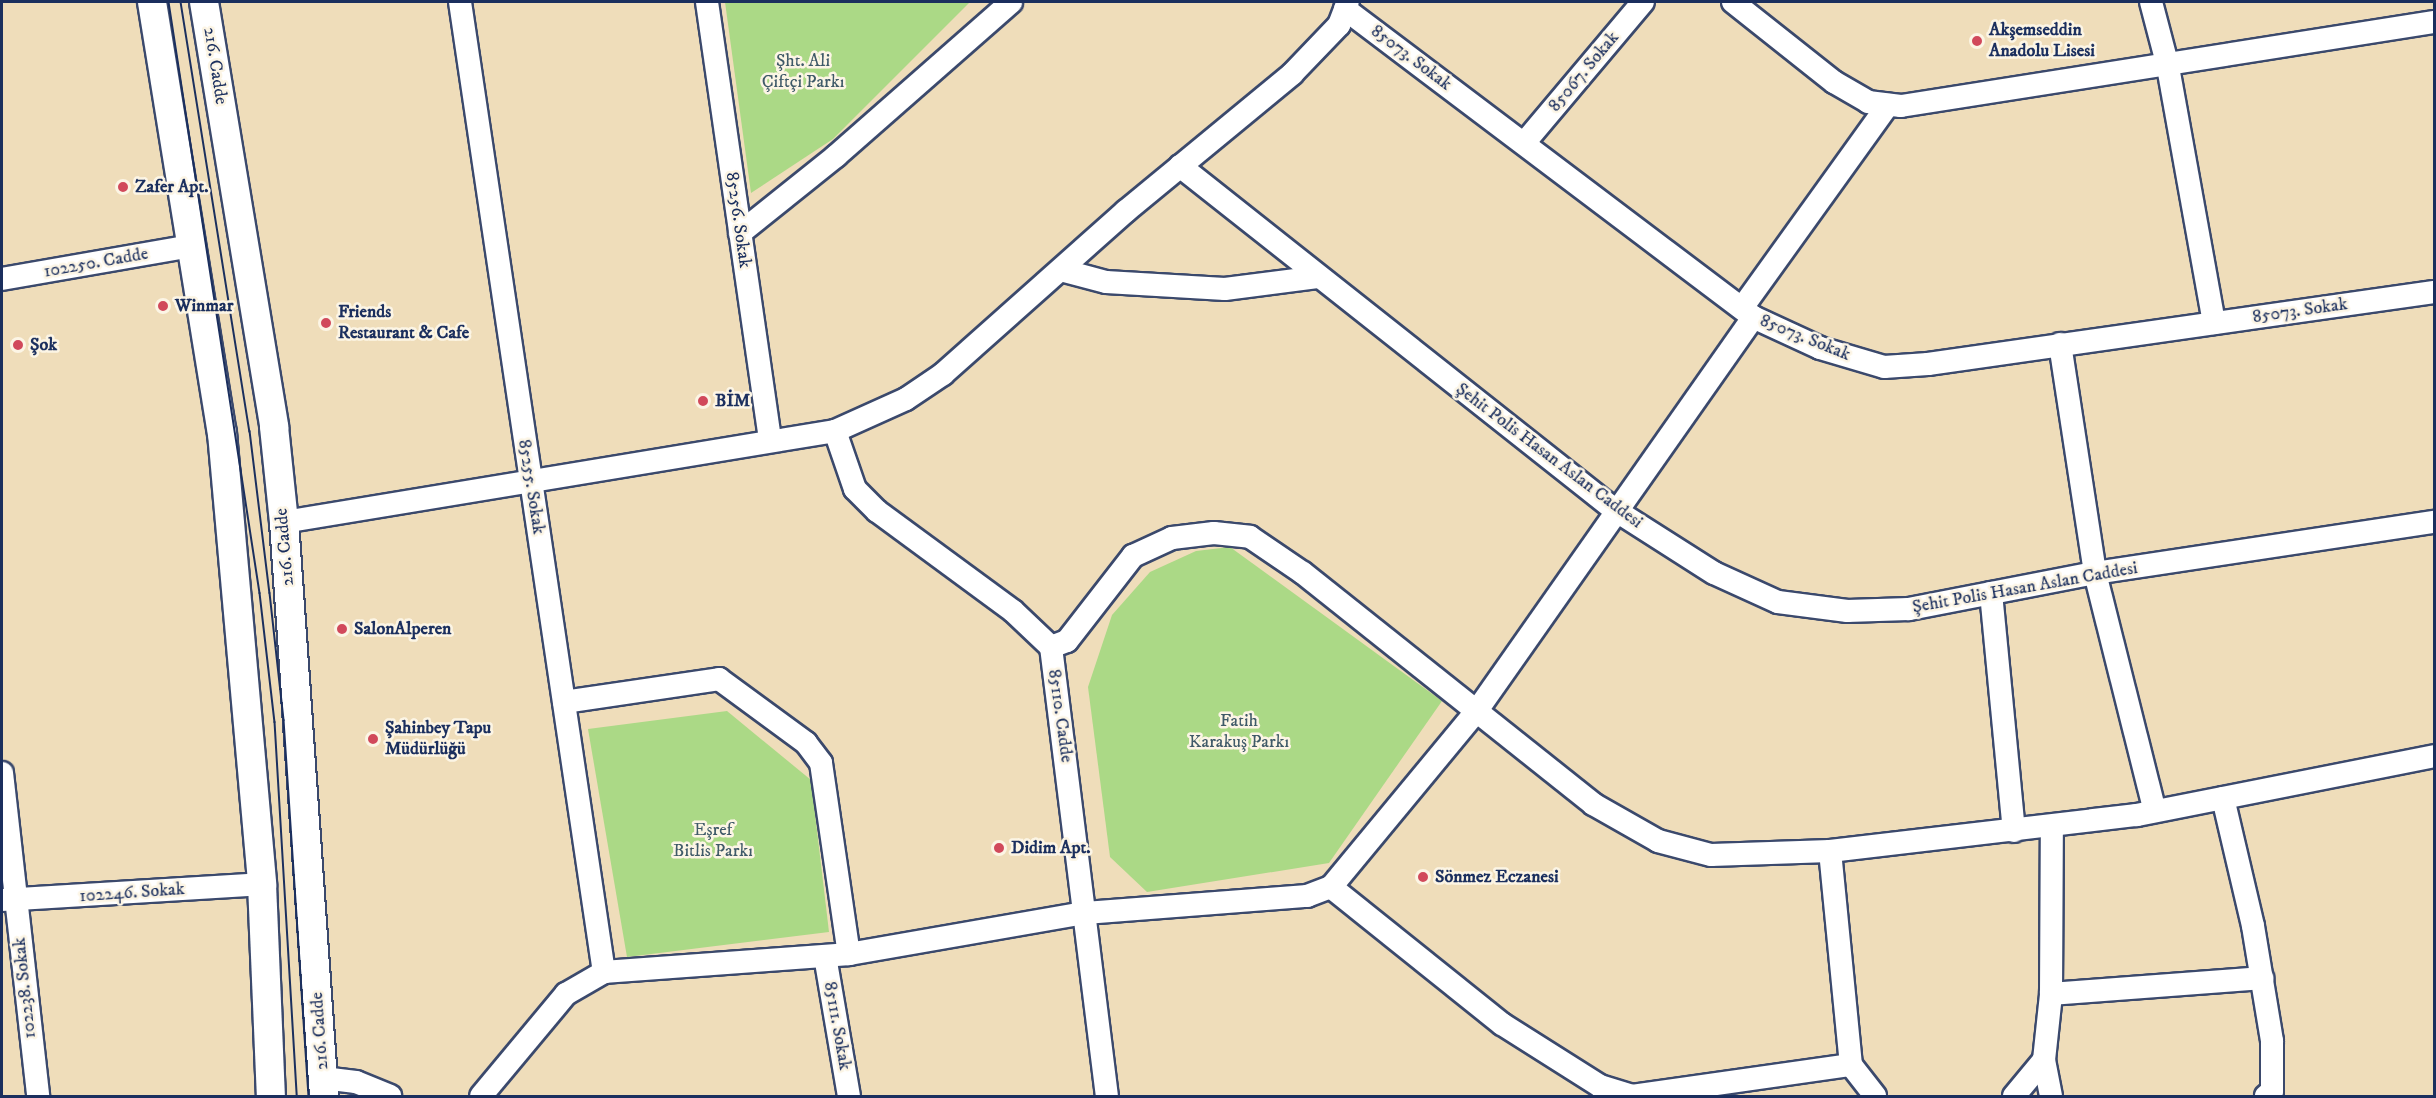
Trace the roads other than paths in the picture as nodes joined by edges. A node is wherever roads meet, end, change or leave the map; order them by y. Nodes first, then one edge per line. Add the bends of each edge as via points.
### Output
1 (152, 2) edge
2 (204, 2) edge
3 (460, 2) edge
4 (706, 2) edge
5 (1011, 2) edge
6 (1643, 2) edge
7 (1733, 2) edge
8 (2151, 2) edge
9 (1347, 5) edge
10 (2434, 22) edge
11 (2168, 67) junction
12 (1888, 105) junction
13 (1525, 142) junction
14 (1180, 166) junction
15 (740, 232) junction
16 (191, 246) junction
17 (1061, 270) junction
18 (1319, 277) junction
19 (2, 279) edge
20 (2434, 292) edge
21 (1747, 312) junction
22 (2214, 323) junction
23 (2060, 344) junction
24 (835, 431) junction
25 (771, 439) junction
26 (530, 480) junction
27 (1615, 510) junction
28 (284, 522) junction
29 (2434, 522) edge
30 (2095, 573) junction
31 (1991, 593) junction
32 (1051, 647) junction
33 (564, 702) junction
34 (1478, 709) junction
35 (2434, 756) edge
36 (2, 773) edge
37 (2223, 798) junction
38 (2155, 811) junction
39 (2052, 826) junction
40 (2014, 831) junction
41 (1830, 851) junction
42 (262, 884) junction
43 (1331, 887) junction
44 (9, 901) edge
45 (1086, 913) junction
46 (849, 954) junction
47 (825, 956) junction
48 (604, 972) junction
49 (2262, 978) junction
50 (2050, 994) junction
51 (2044, 1060) junction
52 (1851, 1065) junction
53 (324, 1087) edge
54 (1599, 1091) edge
55 (2272, 1095) edge
56 (38, 1096) edge
57 (271, 1096) edge
58 (390, 1096) edge
59 (481, 1096) edge
60 (849, 1096) edge
61 (1107, 1096) edge
62 (1875, 1096) edge
63 (2014, 1096) edge
64 (2051, 1096) edge

1 - 16 main road
2 - 28 main road, 216. Cadde via 272,415
3 - 26 street, 85255. Sokak
4 - 15 street, 85256. Sokak
5 - 15 street via 836,156
6 - 13 street, 85067. Sokak
7 - 12 street via 1834,82 1868,102
8 - 11 street
9 - 13 street, 85073. Sokak
9 - 14 street via 1339,25 1292,74
10 - 11 street
11 - 12 street
11 - 22 street
12 - 21 street
13 - 21 street, 85073. Sokak
14 - 17 street
14 - 18 street, Şehit Polis Hasan Aslan Caddesi
15 - 25 street, 85256. Sokak
16 - 19 street, 102250. Cadde
16 - 42 main road via 222,433
17 - 18 street via 1106,282 1225,289
17 - 24 street via 924,387
18 - 27 street, Şehit Polis Hasan Aslan Caddesi
20 - 22 street, 85073. Sokak
21 - 23 street, 85073. Sokak via 1820,348 1884,367
21 - 27 street
22 - 23 street, 85073. Sokak
23 - 30 street
24 - 25 street
24 - 32 street, 85110. Cadde via 855,489 877,511 1013,611
25 - 26 street
26 - 28 street
26 - 33 street, 85255. Sokak
27 - 31 street, Şehit Polis Hasan Aslan Caddesi via 1714,573 1778,602 1847,611 1909,609
27 - 34 street
28 - 53 main road, 216. Cadde
29 - 30 street, Şehit Polis Hasan Aslan Caddesi
30 - 31 street, Şehit Polis Hasan Aslan Caddesi
30 - 38 street
31 - 40 street
32 - 34 street via 1067,641 1133,556 1172,538 1214,533 1250,537 1303,573
32 - 45 street, 85110. Cadde
33 - 46 street via 719,679 806,743 821,763
33 - 48 street, 85255. Sokak
34 - 41 street via 1593,804 1658,841 1711,855
34 - 43 street
35 - 37 street
36 - 44 street, 102238. Sokak
37 - 38 street
37 - 49 street
38 - 39 street
39 - 40 street
39 - 50 street
40 - 41 street
41 - 52 street
42 - 44 street, 102246. Sokak
42 - 57 main road
43 - 45 street via 1307,896
43 - 54 street via 1502,1024
44 - 56 street, 102238. Sokak
45 - 46 street
45 - 61 street, 85110. Cadde
46 - 47 street
47 - 48 street
47 - 60 street, 85111. Sokak
48 - 59 street via 566,994
49 - 50 street
49 - 55 street via 2272,1041
50 - 51 street
51 - 63 street
51 - 64 street
52 - 54 street via 1632,1096
52 - 62 street
53 - 58 street via 356,1082

